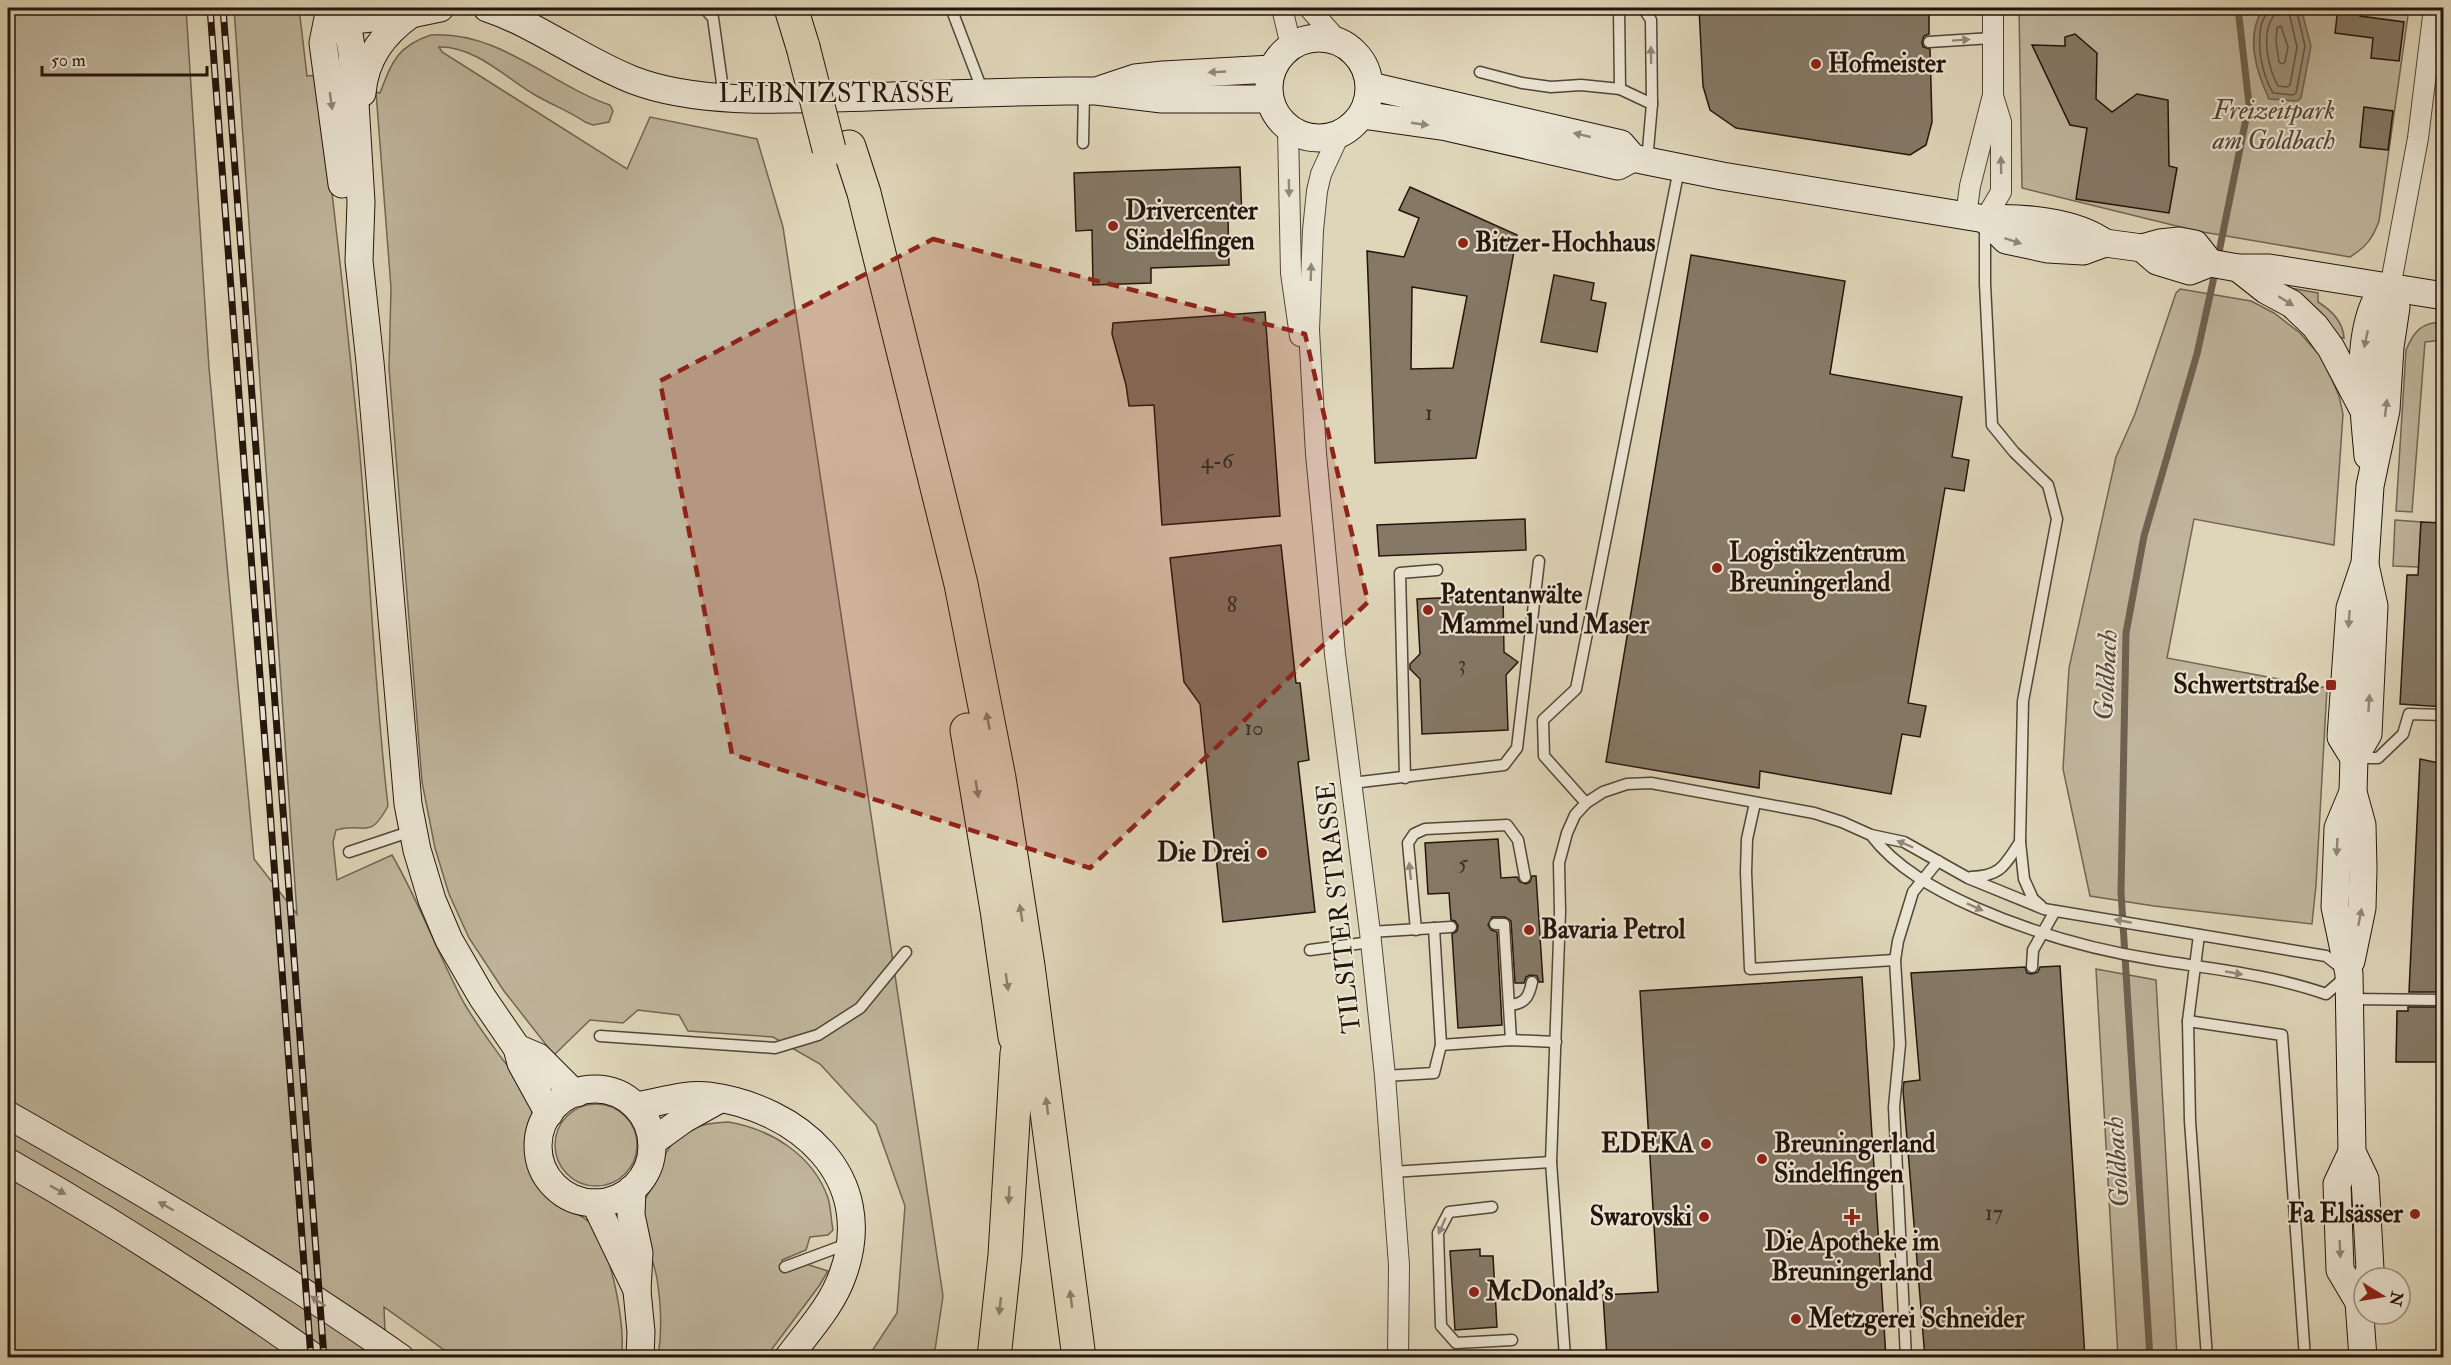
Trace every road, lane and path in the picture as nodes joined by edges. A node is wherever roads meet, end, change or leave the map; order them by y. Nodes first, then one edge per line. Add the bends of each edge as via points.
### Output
1 (330, 8) edge
2 (336, 8) edge
3 (342, 8) edge
4 (440, 8) edge
5 (487, 8) edge
6 (704, 8) edge
7 (791, 8) edge
8 (813, 8) edge
9 (951, 8) edge
10 (1282, 8) edge
11 (1309, 8) edge
12 (1619, 8) edge
13 (1643, 8) edge
14 (1993, 8) edge
15 (2434, 8) edge
16 (411, 14) junction
17 (1992, 38) junction
18 (1340, 42) junction
19 (1929, 42) dead end
20 (1291, 46) junction
21 (813, 47) junction
22 (2435, 64) edge
23 (1272, 69) junction
24 (1480, 72) dead end
25 (1370, 86) junction
26 (1620, 89) junction
27 (1090, 91) junction
28 (983, 93) junction
29 (1993, 95) junction
30 (724, 97) junction
31 (1269, 99) junction
32 (1652, 104) junction
33 (1362, 115) junction
34 (1288, 129) junction
35 (1339, 135) junction
36 (1083, 143) dead end
37 (356, 145) junction
38 (839, 148) junction
39 (1640, 159) junction
40 (1679, 167) junction
41 (1975, 218) junction
42 (359, 261) junction
43 (2238, 268) junction
44 (2390, 288) junction
45 (2444, 296) edge
46 (2364, 411) junction
47 (1316, 454) junction
48 (2370, 486) junction
49 (1539, 561) dead end
50 (1437, 570) dead end
51 (2444, 715) edge
52 (2354, 758) junction
53 (1405, 778) junction
54 (1352, 783) junction
55 (1586, 803) junction
56 (1755, 803) junction
57 (413, 831) junction
58 (1870, 835) junction
59 (2020, 842) junction
60 (349, 852) dead end
61 (1938, 861) junction
62 (1525, 877) dead end
63 (1968, 878) junction
64 (1923, 880) junction
65 (2050, 910) junction
66 (1495, 924) dead end
67 (1451, 927) dead end
68 (1434, 928) junction
69 (1416, 930) junction
70 (2042, 934) junction
71 (2199, 935) junction
72 (1371, 937) junction
73 (1310, 950) dead end
74 (906, 952) dead end
75 (1895, 960) junction
76 (2194, 966) junction
77 (2032, 967) dead end
78 (1532, 982) dead end
79 (2349, 986) junction
80 (2444, 1000) edge
81 (1509, 1005) junction
82 (2188, 1021) junction
83 (600, 1036) dead end
84 (1511, 1040) junction
85 (1556, 1042) junction
86 (1441, 1045) junction
87 (517, 1048) junction
88 (1017, 1053) junction
89 (1385, 1076) junction
90 (577, 1093) junction
91 (720, 1099) junction
92 (636, 1106) junction
93 (549, 1114) junction
94 (8, 1115) edge
95 (652, 1142) junction
96 (8, 1162) edge
97 (1551, 1162) junction
98 (1392, 1172) junction
99 (632, 1189) junction
100 (595, 1203) junction
101 (1492, 1207) dead end
102 (850, 1244) junction
103 (785, 1267) dead end
104 (2352, 1280) edge
105 (638, 1291) junction
106 (2363, 1326) edge
107 (1512, 1340) dead end
108 (1565, 1357) edge
109 (315, 1358) edge
110 (401, 1358) edge
111 (640, 1358) edge
112 (788, 1358) edge
113 (994, 1358) edge
114 (1056, 1358) edge
115 (1079, 1358) edge
116 (1398, 1358) edge
117 (1906, 1358) edge
118 (2207, 1358) edge
119 (2305, 1358) edge
120 (2363, 1358) edge

1 -> 42 street via 323,43 346,224
2 - 37 street via 347,21 352,53
3 - 16 street via 362,18
4 - 16 street
5 - 30 street, LEIBNIZSTRASSE via 511,16 576,54 634,80 675,91
6 - 30 lane via 713,18
7 - 21 highway
8 - 21 highway
9 - 28 lane
10 - 20 street
11 - 18 street
12 - 26 lane
32 -> 13 lane via 1651,20
14 - 17 street
15 - 22 street
16 - 37 street via 384,38 369,61
19 -> 17 lane
17 - 29 street
18 - 20 street via 1314,38
18 - 25 street via 1360,60
20 - 23 street
21 - 38 highway, bridge
22 - 44 street
23 -> 27 street, LEIBNIZSTRASSE via 1135,78
23 - 31 street
24 - 26 lane via 1551,87
25 - 33 street
39 -> 25 street via 1621,144
26 - 32 lane
27 - 28 street, LEIBNIZSTRASSE
27 - 31 street, LEIBNIZSTRASSE via 1162,99
27 - 36 lane
28 - 30 street, LEIBNIZSTRASSE via 774,100
29 - 41 street via 1970,186
41 -> 29 street via 2001,192 2001,122
31 - 34 street
32 - 39 lane
33 - 35 street
33 -> 39 street via 1447,127 1618,166
34 - 35 street via 1313,139
34 -> 47 street, TILSITER STRASSE via 1291,273
47 -> 35 street, TILSITER STRASSE via 1309,330 1312,230 1321,174
37 - 42 street
38 -> 88 highway via 938,573 971,748
115 -> 38 highway via 1029,966 999,778 961,584 864,193
39 - 40 street
40 - 41 street
40 - 55 lane via 1576,689 1543,720 1544,756
41 - 43 street via 2008,218 2081,230 2105,243 2142,248 2157,261 2198,259
41 - 59 lane via 1985,284 1992,425 2048,485 2057,519 2023,700
42 - 57 street via 404,772
43 - 44 street via 2269,268
43 -> 46 street via 2292,304 2315,326
44 - 45 street
44 -> 46 street via 2375,303 2364,345
48 -> 44 street via 2386,410 2396,307
46 - 48 street
47 - 54 street, TILSITER STRASSE
48 - 52 street via 2365,563 2350,608 2341,730
49 - 53 lane via 1517,748 1504,765
50 - 53 lane via 1400,573
51 - 52 lane via 2409,714 2403,734 2378,758
52 - 79 street via 2353,792 2362,825 2363,869 2362,908
53 - 54 lane
54 - 72 street, TILSITER STRASSE
55 - 56 lane via 1627,784 1651,783
55 - 85 lane via 1567,832 1559,863
56 - 58 lane via 1814,813
56 - 75 lane via 1747,840 1749,969
57 - 60 lane
57 - 87 street via 432,900 449,940
61 -> 58 lane via 1904,842
58 - 64 lane via 1884,852
59 - 63 lane via 2001,870 1989,876
59 - 65 lane via 2024,879 2033,899
61 - 63 lane
61 - 64 lane
69 -> 62 lane via 1408,843 1413,834 1425,829 1507,825 1518,840
63 - 65 lane
64 -> 70 lane via 1951,897
64 - 75 lane via 1914,892
65 - 70 lane
71 -> 65 lane
66 - 81 lane via 1504,924
67 - 68 lane
68 - 69 lane
68 - 86 lane
69 - 72 lane
70 - 76 lane
70 - 77 lane via 2033,950
71 - 76 lane
71 - 79 lane via 2326,956
72 - 73 lane
72 - 89 street, TILSITER STRASSE
74 - 83 lane via 860,1008 818,1035 775,1048
75 - 117 lane via 1900,1044 1894,1107
76 -> 79 lane via 2295,984 2326,994
76 - 82 lane
78 - 81 lane via 1529,996 1523,1002
79 - 80 lane
79 - 104 street via 2352,1152 2337,1184 2340,1270
81 - 84 lane
82 - 118 lane via 2190,1121
82 - 119 lane via 2282,1035
84 - 85 lane
84 - 86 lane
85 - 97 lane
86 - 89 lane via 1434,1073
87 - 90 street via 538,1057
87 - 93 street
88 -> 113 highway via 1005,1255
88 - 114 highway
89 - 98 street, TILSITER STRASSE
90 - 92 street via 600,1089 620,1095
90 - 93 street
91 - 92 street via 695,1095
91 - 95 street
91 - 102 street via 772,1114 818,1147 845,1193
92 - 95 street via 647,1122
93 - 100 street via 538,1149 545,1172 566,1195
110 -> 94 street via 276,1273
95 - 99 street via 651,1161
96 -> 109 street via 83,1204 224,1294
97 - 98 lane
97 - 108 lane
98 - 116 street, TILSITER STRASSE via 1399,1265
99 - 100 street via 613,1201
99 - 105 street via 631,1215 639,1253
100 - 105 street
101 -> 107 lane via 1449,1212 1438,1233 1442,1326 1456,1343
102 - 103 lane
102 - 112 street via 834,1296
105 - 111 street
106 - 120 street

